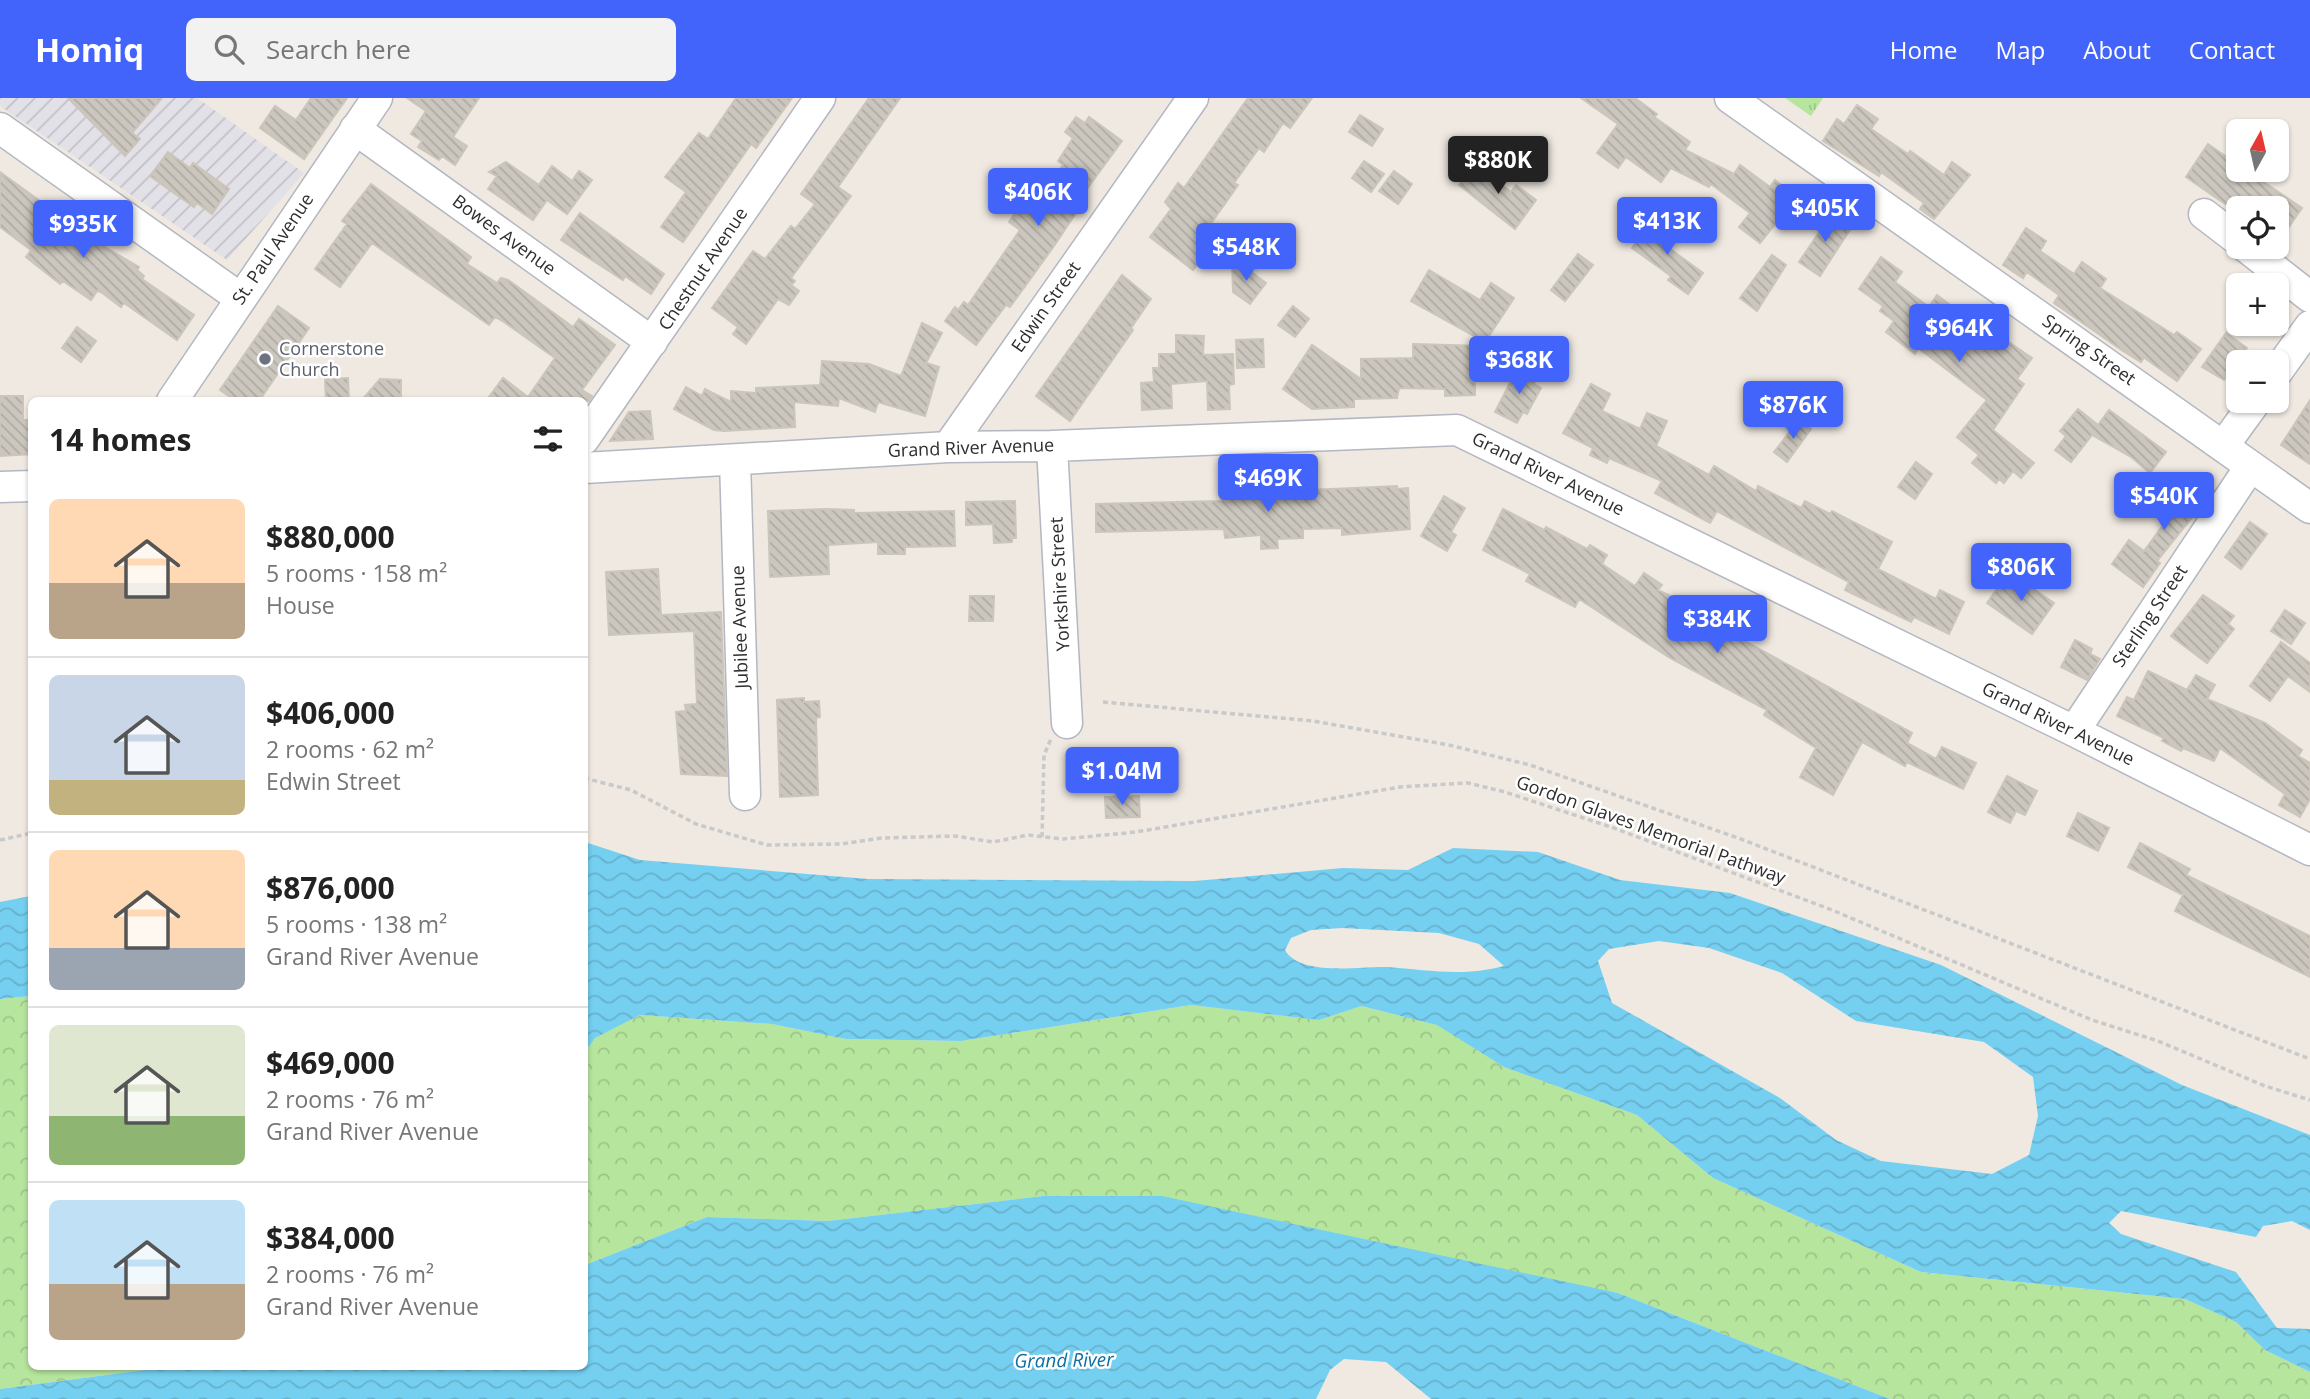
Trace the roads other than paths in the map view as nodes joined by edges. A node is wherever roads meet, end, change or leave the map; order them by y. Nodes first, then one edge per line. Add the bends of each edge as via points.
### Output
1 (377, 98) edge
2 (820, 98) edge
3 (1193, 98) edge
4 (1730, 98) edge
5 (0, 128) edge
6 (355, 129) junction
7 (2204, 214) dead end
8 (2226, 231) edge
9 (2261, 259) edge
10 (2310, 297) edge
11 (240, 298) junction
12 (2310, 326) edge
13 (652, 342) junction
14 (2289, 355) edge
15 (175, 397) edge
16 (2247, 413) edge
17 (588, 433) edge
18 (2224, 445) junction
19 (1052, 446) junction
20 (948, 447) junction
21 (735, 460) junction
22 (2250, 467) junction
23 (588, 468) edge
24 (28, 486) edge
25 (0, 487) edge
26 (2310, 508) edge
27 (1067, 723) road end
28 (2074, 731) junction
29 (745, 795) dead end
30 (2310, 850) edge

1 - 6 street, St. Paul Avenue
2 - 13 street, Chestnut Avenue
3 - 20 street, Edwin Street
4 - 18 street, Spring Street
5 - 11 street
6 - 11 street, St. Paul Avenue
6 - 13 street, Bowes Avenue
7 - 8 street
9 - 10 street
11 - 15 street, St. Paul Avenue
12 - 14 street
13 - 17 street, Chestnut Avenue
16 - 18 street
18 - 22 street, Spring Street
19 - 20 street, Grand River Avenue
19 - 27 street, Yorkshire Street
19 - 28 street, Grand River Avenue via 1457,430
20 - 21 street, Grand River Avenue
21 - 23 street, Grand River Avenue
21 - 29 street, Jubilee Avenue
22 - 26 street, Spring Street
22 - 28 street, Sterling Street
24 - 25 street
28 - 30 street, Grand River Avenue

